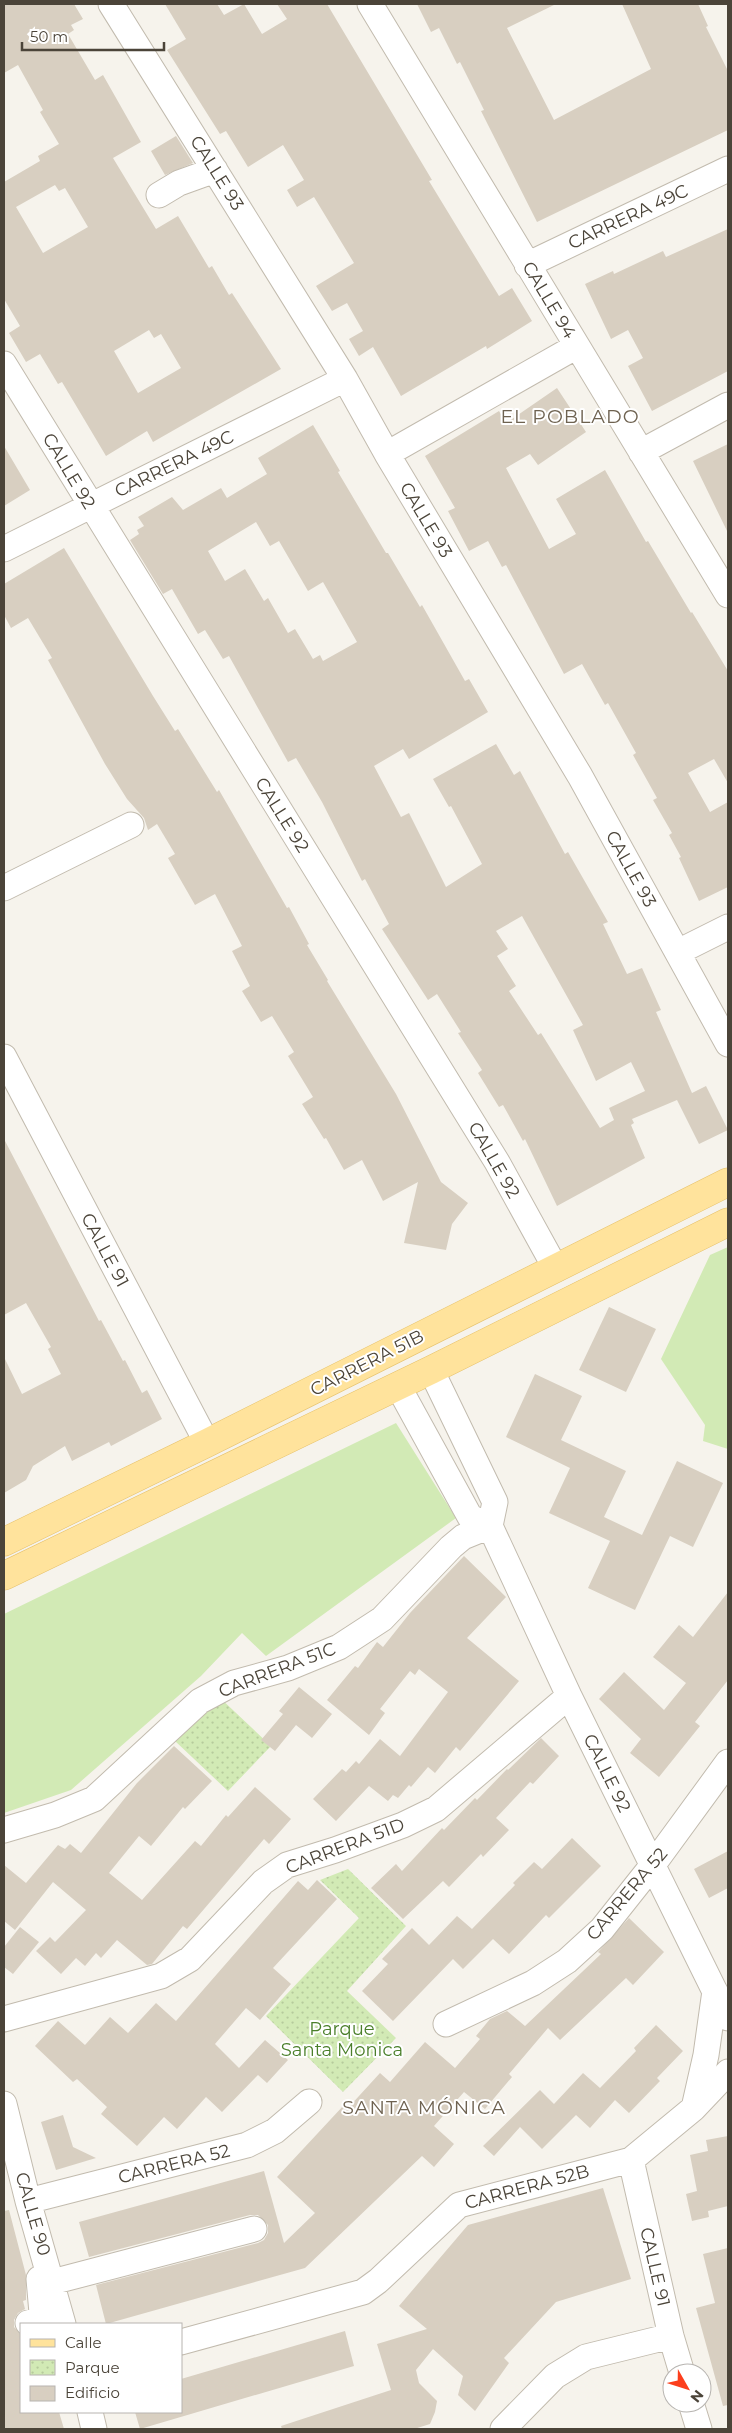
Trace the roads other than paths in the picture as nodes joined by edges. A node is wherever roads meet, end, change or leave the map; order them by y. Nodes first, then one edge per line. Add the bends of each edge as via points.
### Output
1 (111, 4) edge
2 (370, 4) edge
3 (215, 170) junction
4 (728, 170) edge
5 (159, 195) dead end
6 (527, 265) junction
7 (577, 346) junction
8 (4, 364) edge
9 (345, 379) junction
10 (728, 405) edge
11 (641, 452) junction
12 (387, 454) junction
13 (90, 506) junction
14 (4, 549) edge
15 (728, 595) edge
16 (131, 825) dead end
17 (4, 888) edge
18 (728, 927) edge
19 (678, 952) junction
20 (728, 1044) edge
21 (4, 1057) edge
22 (728, 1182) edge
23 (728, 1222) edge
24 (556, 1269) junction
25 (431, 1370) junction
26 (398, 1386) junction
27 (207, 1443) junction
28 (490, 1526) junction
29 (4, 1542) edge
30 (4, 1576) edge
31 (569, 1696) junction
32 (728, 1762) edge
33 (4, 1830) edge
34 (652, 1866) junction
35 (715, 1991) junction
36 (4, 2018) edge
37 (728, 2018) edge
38 (446, 2024) dead end
39 (728, 2072) edge
40 (309, 2102) dead end
41 (4, 2104) edge
42 (694, 2108) junction
43 (631, 2160) junction
44 (28, 2201) junction
45 (254, 2229) dead end
46 (49, 2273) junction
47 (28, 2323) edge
48 (64, 2323) edge
49 (671, 2336) junction
50 (182, 2342) edge
51 (679, 2363) edge
52 (90, 2413) edge
53 (694, 2413) edge
54 (94, 2429) edge
55 (503, 2429) edge
56 (699, 2429) edge

1 - 3 street, CALLE 93
2 - 6 street, CALLE 94
3 - 5 street via 179,183
3 - 9 street, CALLE 93
4 - 6 street, CARRERA 49C
6 - 7 street, CALLE 94
7 - 11 street, CALLE 94
7 - 12 street
8 - 13 street, CALLE 92
9 - 12 street, CALLE 93
9 - 13 street, CARRERA 49C
10 - 11 street
11 - 15 street, CALLE 94
12 - 19 street, CALLE 93 via 580,776
13 - 14 street, CARRERA 49C
13 - 24 street, CALLE 92 via 497,1162
16 - 17 street
18 - 19 street
19 - 20 street, CALLE 93
21 - 27 street, CALLE 91
22 - 24 main road, CARRERA 51B
23 - 25 main road, CARRERA 51B
24 - 27 main road, CARRERA 51B
25 - 26 main road, CARRERA 51B
25 - 28 street via 495,1502
26 - 28 street via 470,1517
26 - 30 main road, CARRERA 51B
27 - 29 main road, CARRERA 51B
28 - 31 street, CALLE 92
28 - 33 street, CARRERA 51C via 463,1537 382,1619 339,1648 288,1668 234,1683 200,1701 94,1799
31 - 34 street, CALLE 92
31 - 36 street, CARRERA 51D via 436,1809 378,1834 287,1865 263,1882 190,1959 161,1976
32 - 34 street, CARRERA 52
34 - 35 street, CALLE 92
34 - 38 street, CARRERA 52 via 602,1929 567,1961 533,1983
35 - 37 street, CALLE 92
35 - 42 street via 706,2056
39 - 42 street, CARRERA 52B
40 - 44 street, CARRERA 52 via 275,2132 247,2145
41 - 44 street, CALLE 90
42 - 43 street, CARRERA 52B
43 - 49 street, CALLE 91
43 - 50 street, CARRERA 52B via 466,2202 442,2219 378,2281 362,2292
44 - 46 street, CALLE 90
45 - 46 street
46 - 47 street via 39,2270 42,2313 39,2319
46 - 48 street, CALLE 90
49 - 51 street, CALLE 91
49 - 55 street via 586,2357 555,2376
52 - 54 street
53 - 56 street

